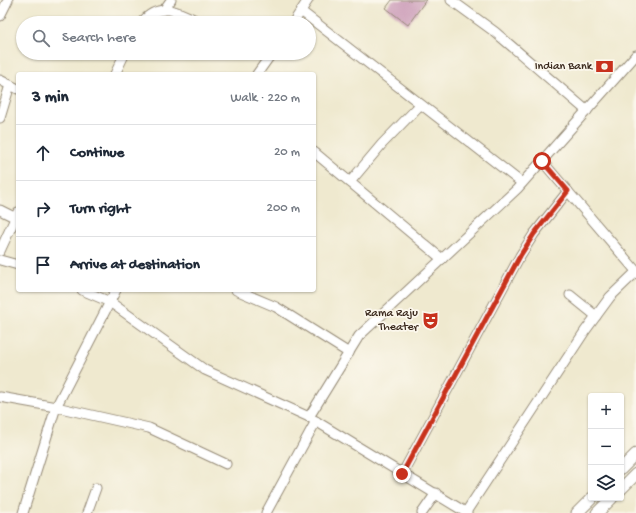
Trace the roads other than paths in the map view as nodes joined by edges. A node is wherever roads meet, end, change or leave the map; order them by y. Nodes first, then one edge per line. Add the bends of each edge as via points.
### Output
1 (8, 0) edge
2 (171, 0) edge
3 (308, 0) edge
4 (451, 0) edge
5 (164, 10) junction
6 (301, 11) junction
7 (0, 16) edge
8 (147, 16) edge
9 (186, 16) edge
10 (298, 16) edge
11 (307, 16) edge
12 (316, 23) edge
13 (636, 55) edge
14 (122, 60) edge
15 (264, 60) edge
16 (116, 72) edge
17 (258, 72) edge
18 (0, 80) edge
19 (14, 87) edge
20 (420, 105) junction
21 (587, 110) junction
22 (0, 118) edge
23 (316, 154) edge
24 (542, 161) junction
25 (350, 182) junction
26 (522, 183) junction
27 (568, 191) junction
28 (0, 210) edge
29 (16, 215) edge
30 (16, 217) edge
31 (0, 251) edge
32 (442, 259) junction
33 (0, 260) edge
34 (16, 264) edge
35 (636, 272) edge
36 (87, 292) edge
37 (115, 292) edge
38 (241, 292) edge
39 (570, 295) dead end
40 (110, 302) junction
41 (596, 316) junction
42 (349, 353) junction
43 (0, 397) edge
44 (56, 406) junction
45 (313, 419) junction
46 (636, 454) edge
47 (226, 464) dead end
48 (624, 466) edge
49 (402, 474) junction
50 (636, 474) edge
51 (624, 486) edge
52 (96, 488) dead end
53 (436, 493) junction
54 (589, 501) edge
55 (609, 501) edge
56 (23, 513) edge
57 (87, 513) edge
58 (266, 513) edge
59 (422, 513) edge
60 (467, 513) edge
61 (577, 513) edge
62 (597, 513) edge

1 - 7 street
2 - 5 street
3 - 6 street
4 - 21 street via 495,32
5 - 8 street via 154,11
5 - 9 street via 171,9
6 - 10 street
6 - 11 street
12 - 20 street
13 - 21 street
14 - 16 street
15 - 17 street
18 - 19 street
19 - 22 street
20 - 25 street
20 - 26 street
21 - 24 street
23 - 25 street
24 - 26 street
24 - 27 street
25 - 32 street
26 - 32 street
27 - 35 street
27 - 49 street via 520,256
28 - 29 street
30 - 31 street
32 - 42 street via 359,336
33 - 34 street
35 - 41 street via 610,297
36 - 40 street
37 - 40 street
38 - 42 street via 276,307
39 - 41 street
40 - 44 street
40 - 45 street via 205,370
41 - 60 street
42 - 45 street
43 - 44 street
44 - 47 street via 149,428
44 - 56 street
45 - 49 street
45 - 58 street
46 - 48 street
49 - 53 street
50 - 51 street
52 - 57 street
53 - 59 street
53 - 60 street
54 - 61 street
55 - 62 street

